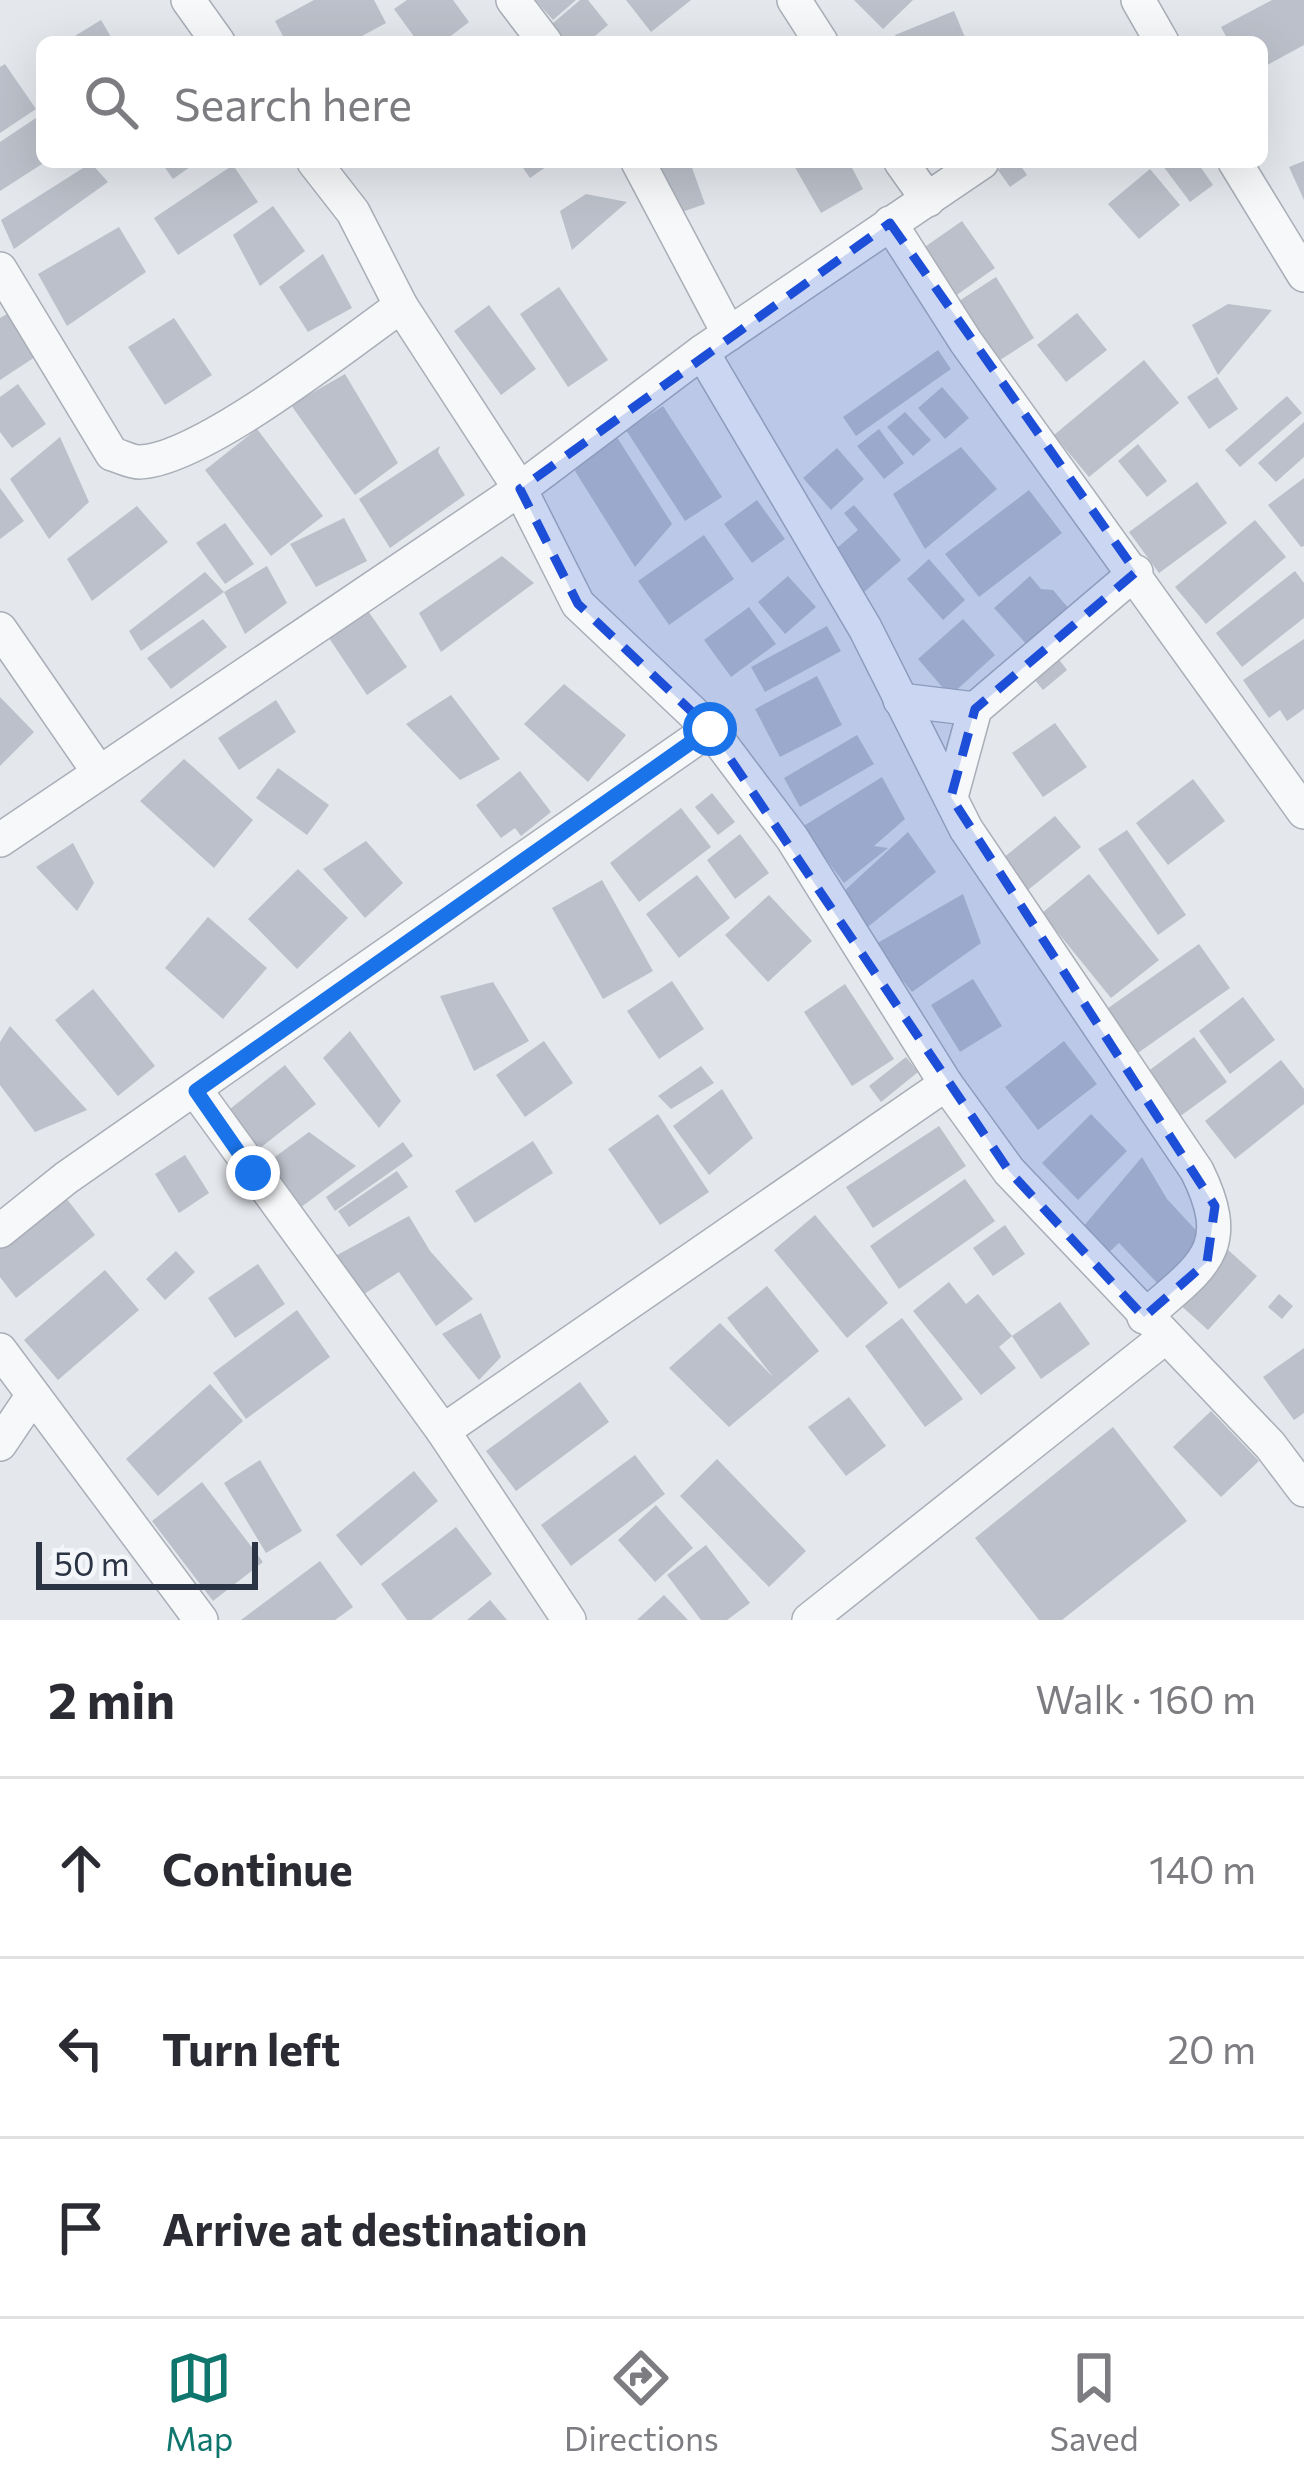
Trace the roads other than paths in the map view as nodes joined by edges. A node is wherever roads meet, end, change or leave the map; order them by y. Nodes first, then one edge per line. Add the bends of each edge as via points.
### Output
1 (188, 0) edge
2 (513, 0) edge
3 (794, 0) edge
4 (1138, 0) edge
5 (214, 36) edge
6 (540, 36) edge
7 (817, 36) edge
8 (1155, 36) edge
9 (319, 168) edge
10 (641, 168) edge
11 (906, 168) edge
12 (973, 168) edge
13 (1239, 168) edge
14 (928, 200) junction
15 (890, 224) junction
16 (0, 268) edge
17 (1304, 274) edge
18 (401, 306) junction
19 (716, 343) junction
20 (520, 489) junction
21 (1136, 572) junction
22 (0, 629) edge
23 (900, 700) junction
24 (975, 709) junction
25 (710, 729) junction
26 (98, 770) junction
27 (951, 797) junction
28 (1304, 812) edge
29 (0, 840) edge
30 (946, 1084) junction
31 (196, 1091) junction
32 (0, 1231) edge
33 (1154, 1328) junction
34 (0, 1350) edge
35 (33, 1395) junction
36 (442, 1431) junction
37 (0, 1444) edge
38 (1304, 1490) edge
39 (202, 1620) edge
40 (569, 1620) edge
41 (808, 1620) edge

1 - 5 street
2 - 6 street
3 - 7 street
4 - 8 street
9 - 18 street via 353,212
10 - 19 street
11 - 14 street
12 - 14 street
13 - 17 street
14 - 15 street
15 - 19 street
15 - 21 street via 966,342
16 - 18 street via 112,454 138,462 184,448 275,395
18 - 20 street
19 - 20 street
19 - 23 street
20 - 25 street via 578,604
20 - 26 street
21 - 24 street
21 - 28 street
22 - 26 street
23 - 24 street
23 - 27 street
24 - 27 street
25 - 30 street via 792,838
25 - 31 street
26 - 29 street
27 - 33 street via 1215,1206 1207,1262
30 - 33 street via 1009,1171
30 - 36 street
31 - 32 street
31 - 36 street
33 - 38 street
33 - 41 street
34 - 35 street
35 - 37 street
35 - 39 street
36 - 40 street

